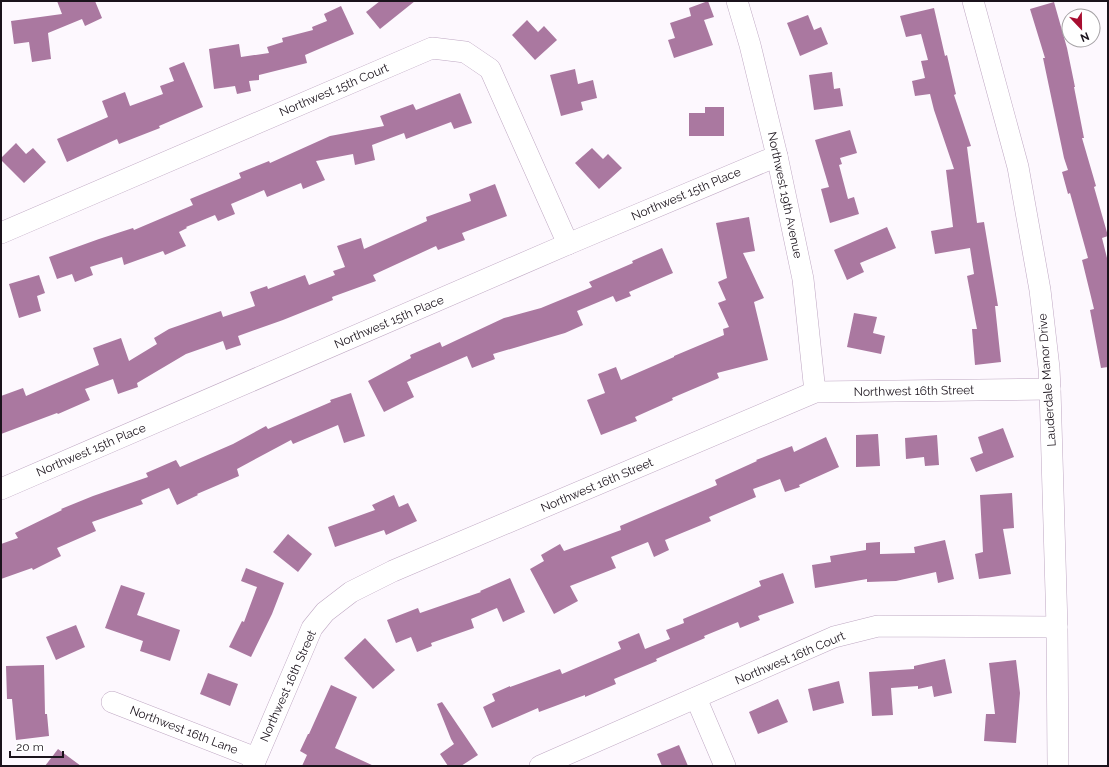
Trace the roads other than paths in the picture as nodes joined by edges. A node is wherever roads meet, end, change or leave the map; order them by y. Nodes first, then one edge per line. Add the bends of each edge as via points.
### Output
1 (737, 1) edge
2 (973, 1) edge
3 (777, 156) junction
4 (1, 233) edge
5 (568, 244) junction
6 (1050, 389) junction
7 (815, 392) junction
8 (1, 489) edge
9 (1057, 627) junction
10 (696, 698) junction
11 (112, 702) dead end
12 (255, 762) edge
13 (540, 766) edge
14 (725, 766) edge
15 (1058, 766) edge

1 - 3 street, Northwest 19th Avenue
2 - 6 street, Lauderdale Manor Drive via 1018,167 1040,290
3 - 5 street, Northwest 15th Place
3 - 7 street, Northwest 19th Avenue via 803,279
4 - 5 street, Northwest 15th Court via 432,48 465,52 490,69
5 - 8 street, Northwest 15th Place
6 - 7 street, Northwest 16th Street
6 - 9 street, Lauderdale Manor Drive
7 - 12 street, Northwest 16th Street via 392,571 351,592 325,612 312,628
9 - 10 street, Northwest 16th Court via 878,626 834,637
9 - 15 street, Lauderdale Manor Drive
10 - 13 street, Northwest 16th Court
10 - 14 street
11 - 12 street, Northwest 16th Lane

